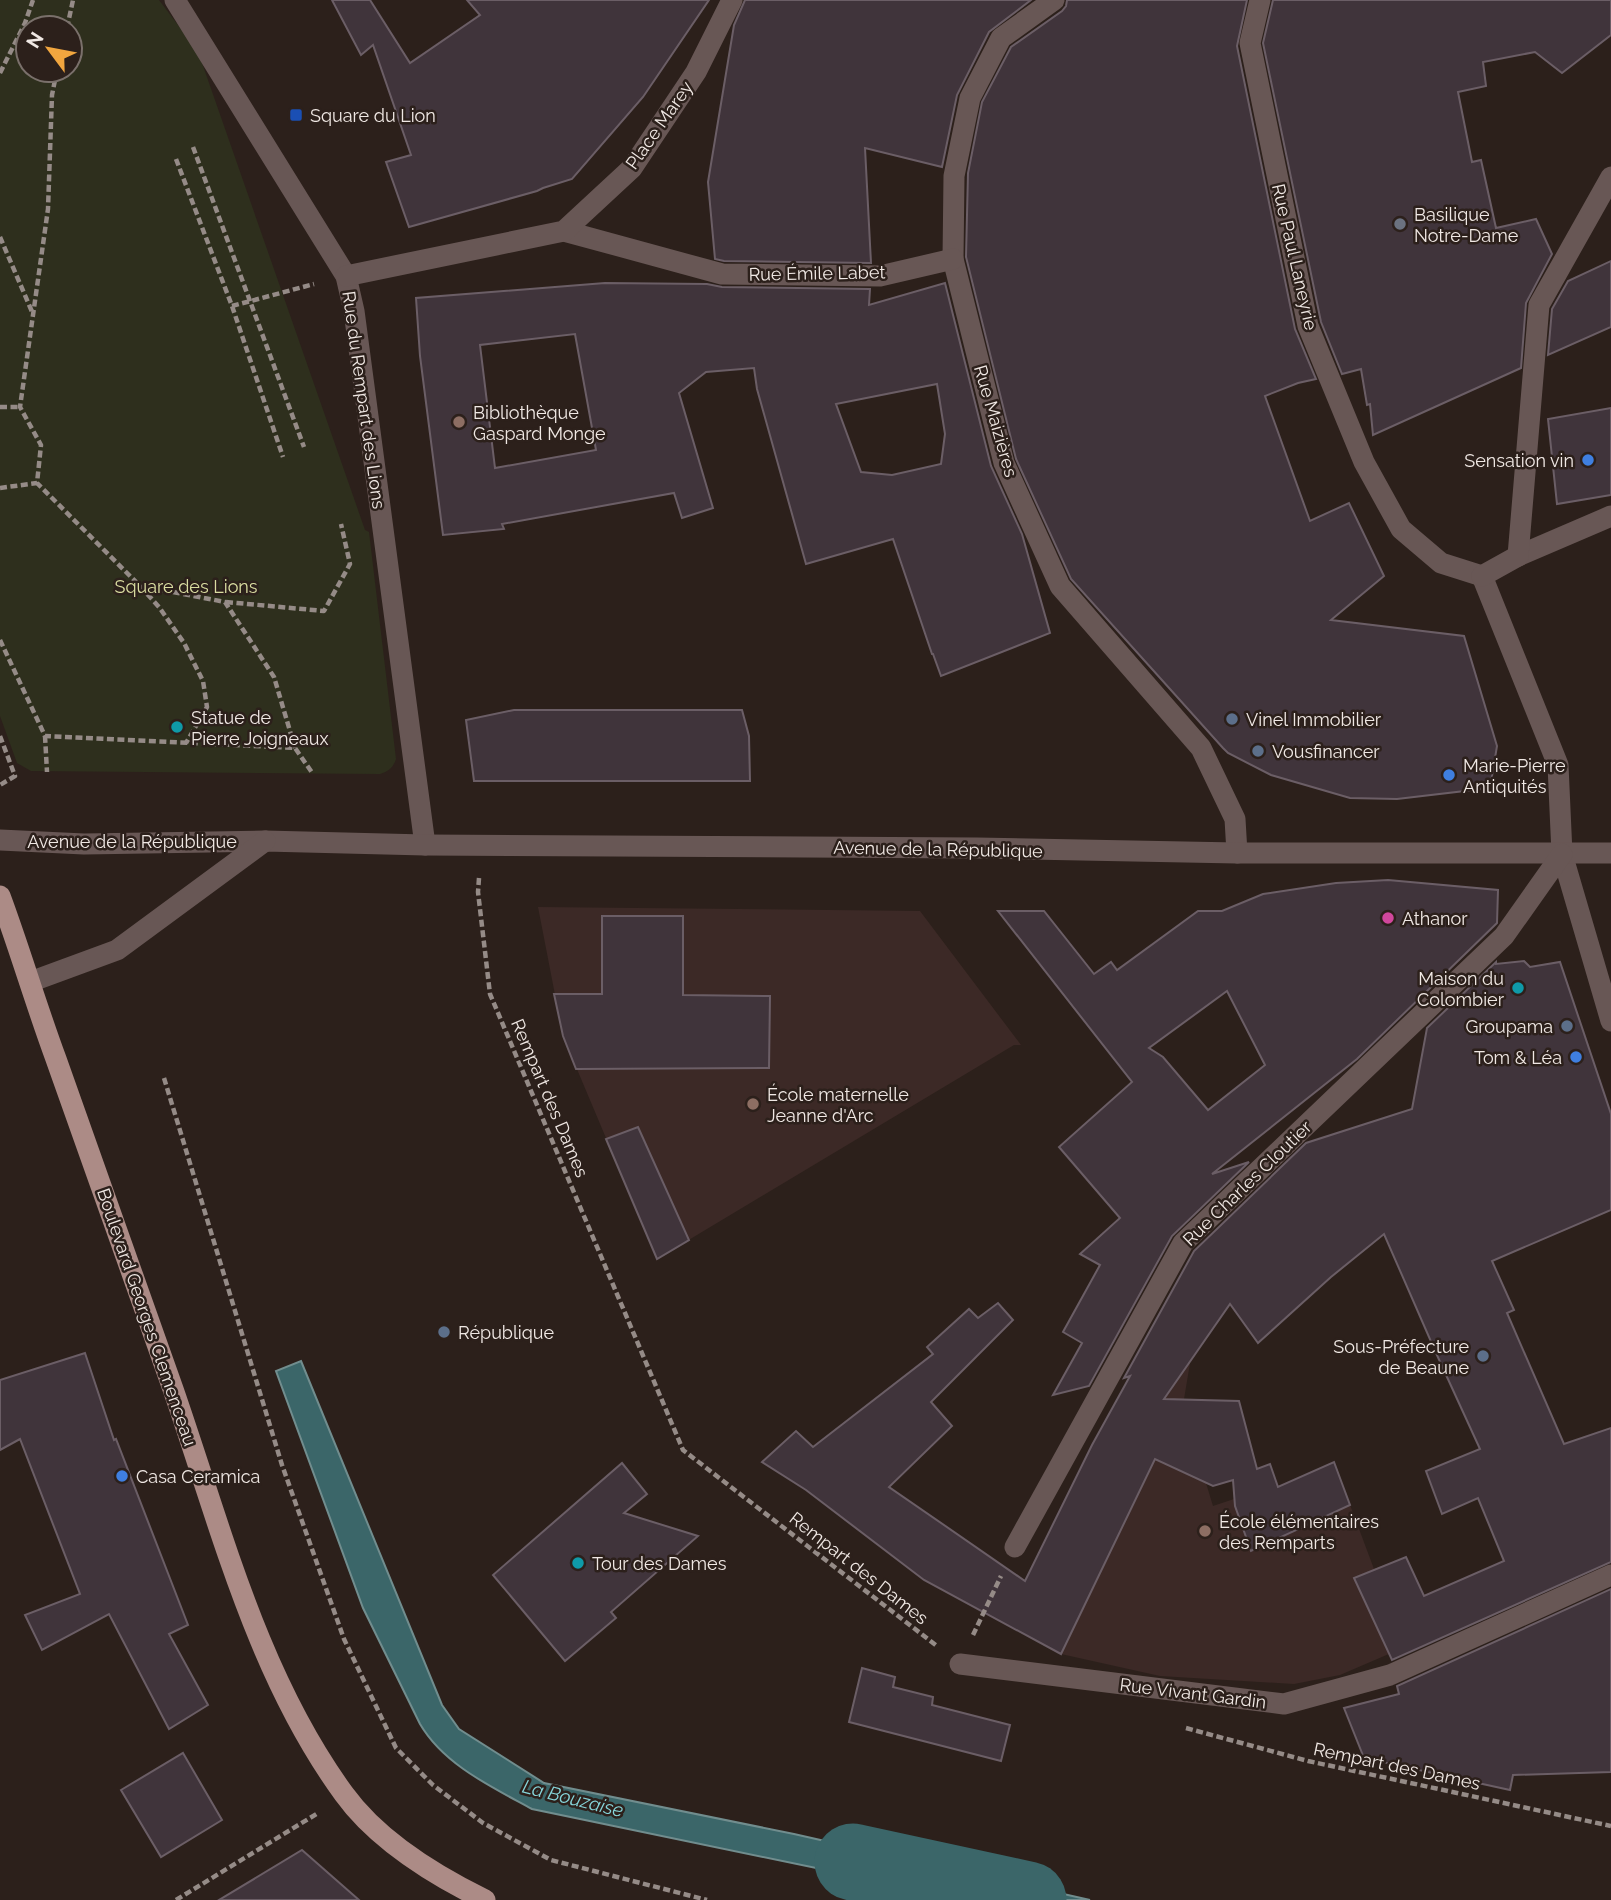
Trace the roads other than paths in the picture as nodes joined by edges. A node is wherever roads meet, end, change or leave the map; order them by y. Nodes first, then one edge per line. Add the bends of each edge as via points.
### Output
1 (175, 0) edge
2 (731, 0) edge
3 (1054, 0) edge
4 (1260, 0) edge
5 (1611, 177) edge
6 (564, 231) junction
7 (953, 259) junction
8 (346, 276) junction
9 (1611, 516) edge
10 (1518, 556) junction
11 (1482, 576) junction
12 (0, 841) edge
13 (265, 841) junction
14 (425, 845) junction
15 (1237, 853) junction
16 (1611, 853) edge
17 (1562, 854) junction
18 (0, 896) edge
19 (30, 982) junction
20 (1611, 1021) edge
21 (1015, 1547) road end
22 (1611, 1575) edge
23 (960, 1664) road end
24 (485, 1900) edge

1 - 8 street, Rue du Rempart des Lions
2 - 6 street, Place Marey via 696,72 632,168
3 - 7 street, Rue Maizières via 1000,38 970,98 954,176
4 - 11 street, Rue Paul Laneyrie via 1250,43 1308,326 1364,462 1401,529 1440,564
5 - 10 street via 1539,304
6 - 7 street, Rue Émile Labet via 722,274 880,276
6 - 8 street
7 - 15 street, Rue Maizières via 1004,463 1060,586 1201,748 1236,819
8 - 14 street, Rue du Rempart des Lions via 355,311
9 - 10 street
10 - 11 street
11 - 17 street via 1558,765
12 - 13 street, Avenue de la République
13 - 14 street, Avenue de la République
13 - 19 street, Avenue de la République via 117,950
14 - 15 street, Avenue de la République
15 - 17 street, Avenue de la République
16 - 17 street, Avenue de la République
17 - 20 street
17 - 21 street, Rue Charles Cloutier via 1504,936 1183,1243
18 - 19 main road, Boulevard Georges Clemenceau
19 - 24 main road, Boulevard Georges Clemenceau via 275,1677 303,1732 345,1796 369,1823 451,1883
22 - 23 street, Rue Vivant Gardin via 1390,1675 1284,1704

